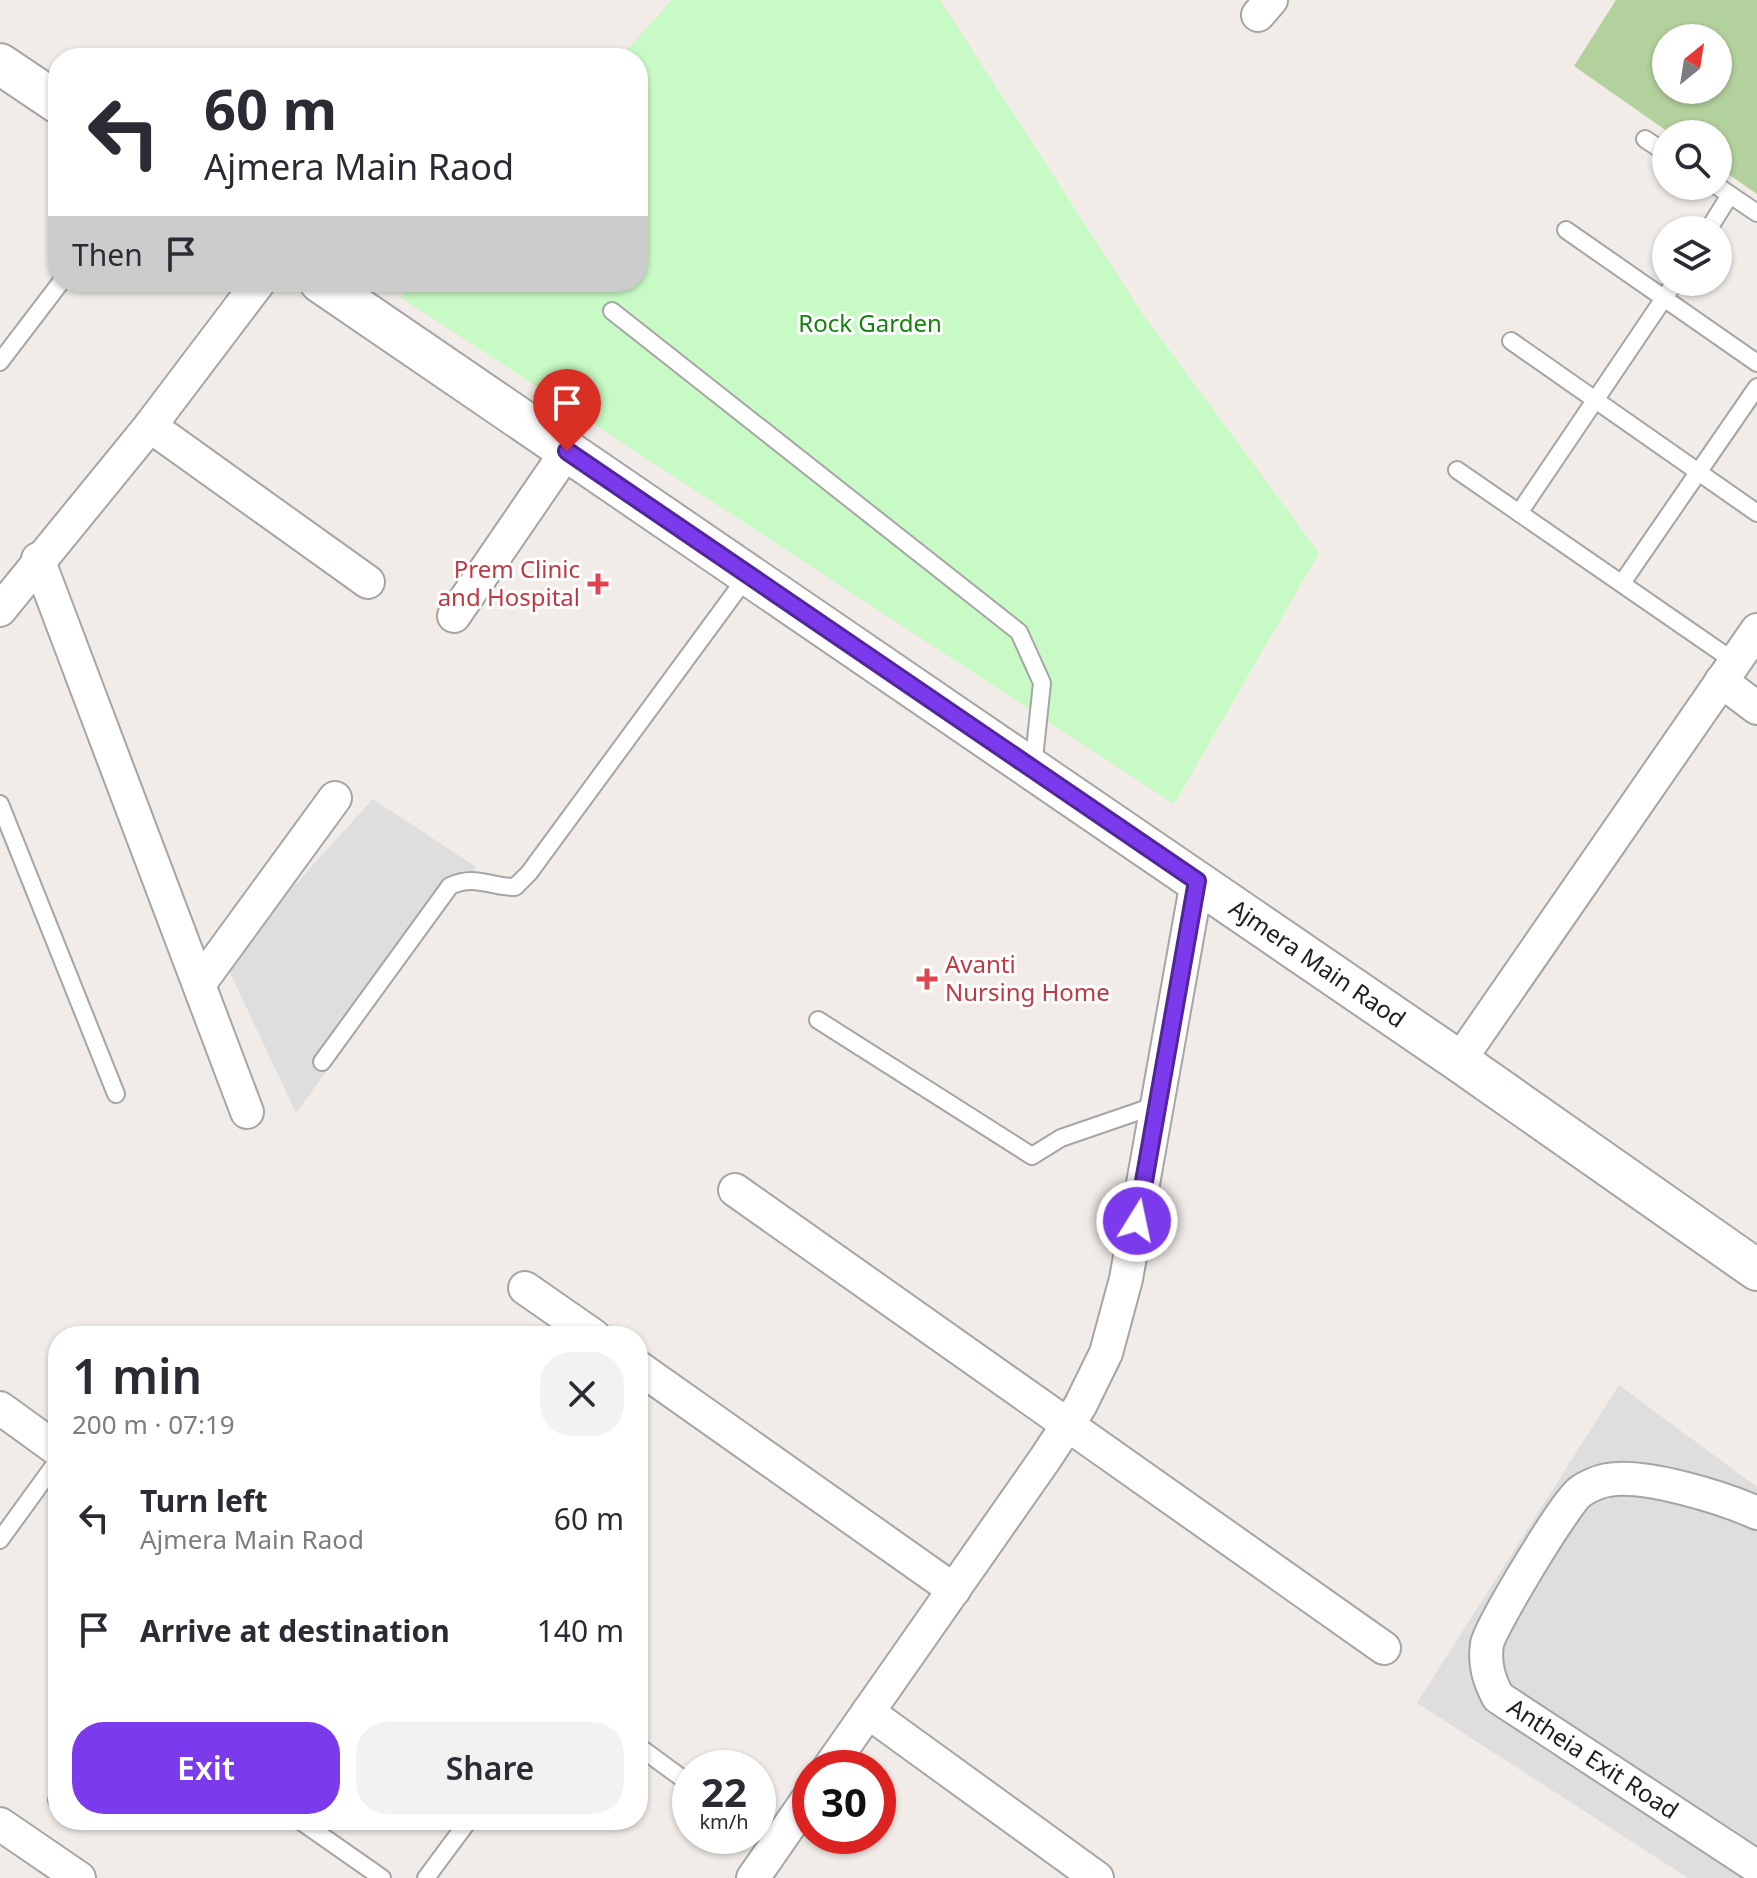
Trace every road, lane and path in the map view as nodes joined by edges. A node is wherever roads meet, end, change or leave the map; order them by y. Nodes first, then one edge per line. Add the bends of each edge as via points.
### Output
1 (0, 64) edge
2 (48, 96) edge
3 (1645, 139) dead end
4 (1652, 144) edge
5 (1732, 196) edge
6 (1757, 213) edge
7 (1566, 230) dead end
8 (53, 292) edge
9 (251, 292) edge
10 (335, 292) edge
11 (1667, 296) edge
12 (1665, 299) junction
13 (612, 311) dead end
14 (1511, 341) dead end
15 (0, 362) edge
16 (1757, 363) edge
17 (1757, 387) edge
18 (1595, 401) junction
19 (150, 426) junction
20 (567, 451) junction
21 (1457, 470) dead end
22 (1699, 473) junction
23 (1519, 513) junction
24 (1757, 513) edge
25 (38, 559) junction
26 (749, 575) junction
27 (368, 582) dead end
28 (1622, 583) junction
29 (0, 610) edge
30 (454, 616) dead end
31 (1757, 630) edge
32 (1728, 672) junction
33 (1757, 708) edge
34 (1033, 769) junction
35 (335, 798) dead end
36 (0, 804) edge
37 (1197, 881) junction
38 (200, 983) junction
39 (818, 1020) dead end
40 (1459, 1061) junction
41 (322, 1062) dead end
42 (116, 1094) dead end
43 (1157, 1105) junction
44 (247, 1112) dead end
45 (735, 1190) dead end
46 (1757, 1270) edge
47 (525, 1288) dead end
48 (580, 1326) edge
49 (648, 1374) edge
50 (0, 1408) edge
51 (1067, 1426) junction
52 (48, 1443) edge
53 (48, 1474) edge
54 (1757, 1513) edge
55 (0, 1540) edge
56 (954, 1590) junction
57 (1384, 1648) dead end
58 (868, 1712) junction
59 (842, 1750) edge
60 (648, 1753) edge
61 (672, 1771) edge
62 (792, 1814) edge
63 (0, 1824) edge
64 (313, 1830) edge
65 (462, 1830) edge
66 (776, 1830) edge
67 (761, 1854) edge
68 (1757, 1867) edge
69 (79, 1878) edge
70 (382, 1878) edge
71 (426, 1878) edge
72 (753, 1878) edge
73 (1097, 1878) edge

1 - 2 street
3 - 4 lane
5 - 6 lane
7 - 12 lane
8 - 15 lane
9 - 19 street
10 - 20 street, Ajmera Main Raod
11 - 12 lane
12 - 16 lane
12 - 18 lane
13 - 34 lane via 1019,632 1042,683
14 - 18 lane
17 - 22 lane
18 - 22 lane
18 - 23 lane
19 - 25 street
19 - 27 street
20 - 26 street, Ajmera Main Raod
20 - 30 street
21 - 23 lane
22 - 24 lane
22 - 28 lane
23 - 28 lane
25 - 29 street
25 - 38 street
26 - 34 street, Ajmera Main Raod
26 - 41 lane via 529,873 515,887 473,878 450,886
28 - 32 lane
31 - 32 street
32 - 33 street
32 - 40 street
34 - 37 street, Ajmera Main Raod
35 - 38 street
36 - 42 lane
37 - 40 street, Ajmera Main Raod
37 - 43 street
38 - 44 street
39 - 43 lane via 1032,1156 1061,1138
40 - 46 street, Ajmera Main Raod
43 - 51 street via 1126,1279 1106,1353
45 - 51 street
47 - 48 street
49 - 56 street
50 - 52 street
51 - 56 street
51 - 57 street
53 - 55 lane
54 - 68 street, Antheia Exit Road via 1725,1498 1654,1483 1609,1479 1578,1492 1498,1617 1487,1644 1487,1676 1498,1697
56 - 58 street
58 - 59 street
58 - 73 street
60 - 61 lane
62 - 66 street
63 - 69 street
64 - 70 lane
65 - 71 lane
67 - 72 street

